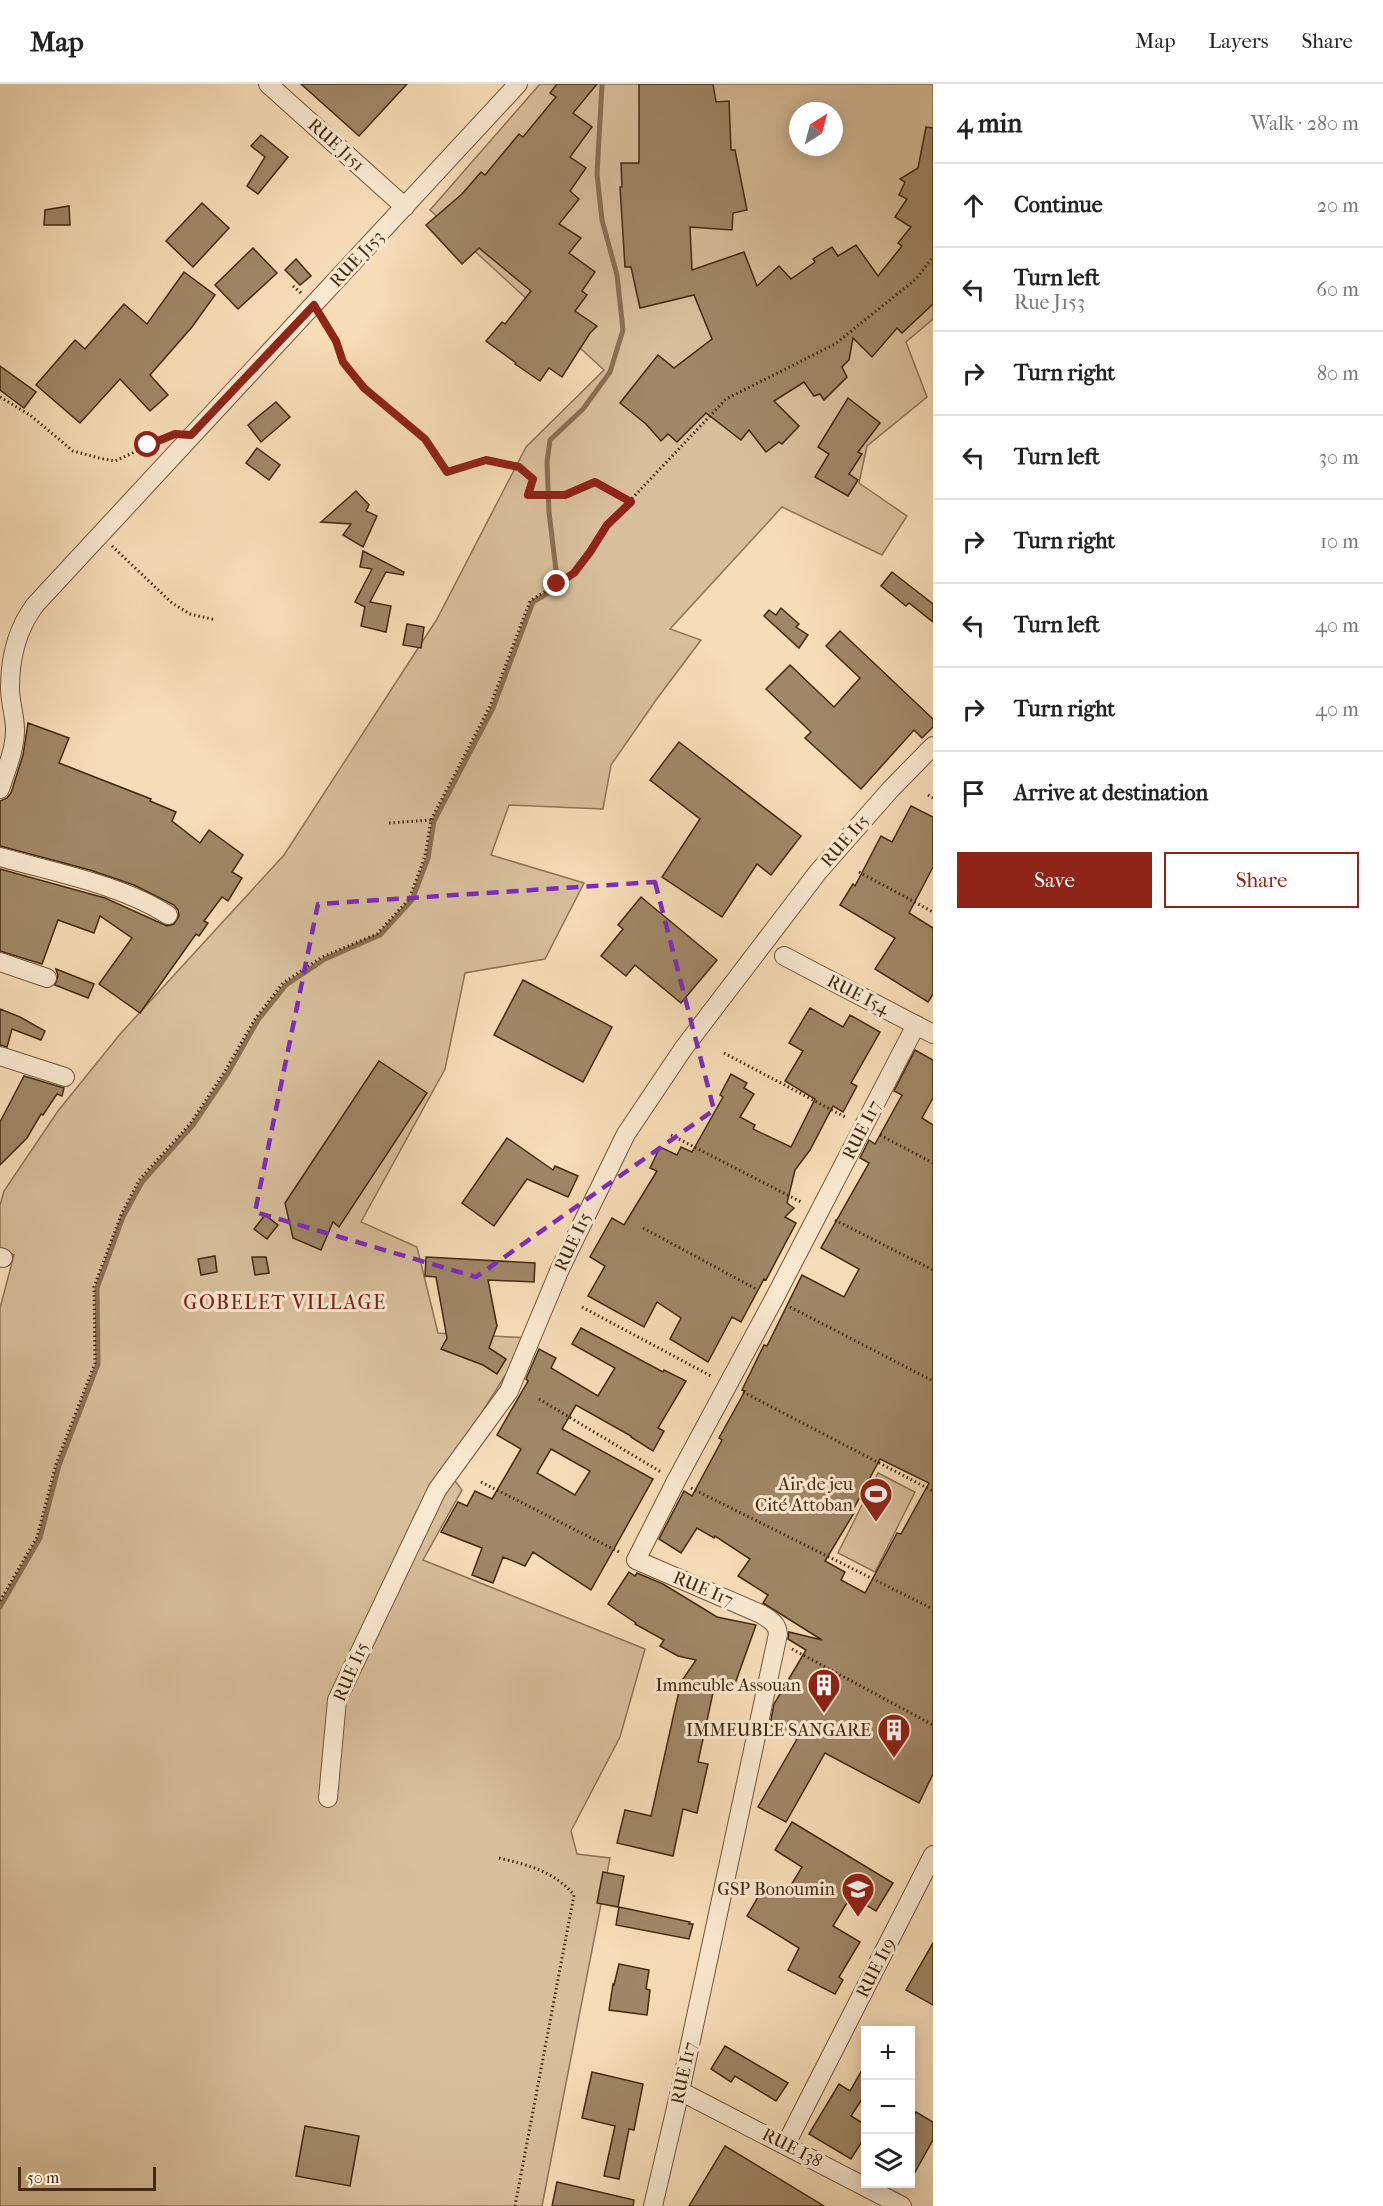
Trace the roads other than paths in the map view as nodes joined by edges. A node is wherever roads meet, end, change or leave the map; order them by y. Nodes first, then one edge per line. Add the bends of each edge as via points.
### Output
1 (268, 84) edge
2 (518, 84) edge
3 (405, 207) junction
4 (933, 746) edge
5 (6, 752) edge
6 (0, 789) edge
7 (0, 857) edge
8 (168, 915) dead end
9 (783, 956) dead end
10 (0, 962) edge
11 (47, 978) dead end
12 (916, 1025) junction
13 (933, 1034) edge
14 (0, 1056) edge
15 (65, 1077) dead end
16 (328, 1798) dead end
17 (933, 1855) edge
18 (680, 2091) junction
19 (786, 2145) junction
20 (653, 2206) edge
21 (902, 2206) edge

1 - 3 street, RUE J151
2 - 3 street, RUE J153
3 - 5 street, RUE J153 via 24,619 11,667 15,728
4 - 16 street, RUE I15 via 818,872 683,1049 626,1134 560,1269 509,1391 437,1490 337,1700
5 - 6 street
7 - 8 street via 106,888 149,903
9 - 12 street, RUE I54
10 - 11 street
12 - 13 street, RUE I54
12 - 18 street, RUE I17 via 636,1560 761,1614 777,1628
14 - 15 street
17 - 19 street, RUE I19
18 - 19 street, RUE I38
18 - 20 street, RUE I17
19 - 21 street, RUE I38

